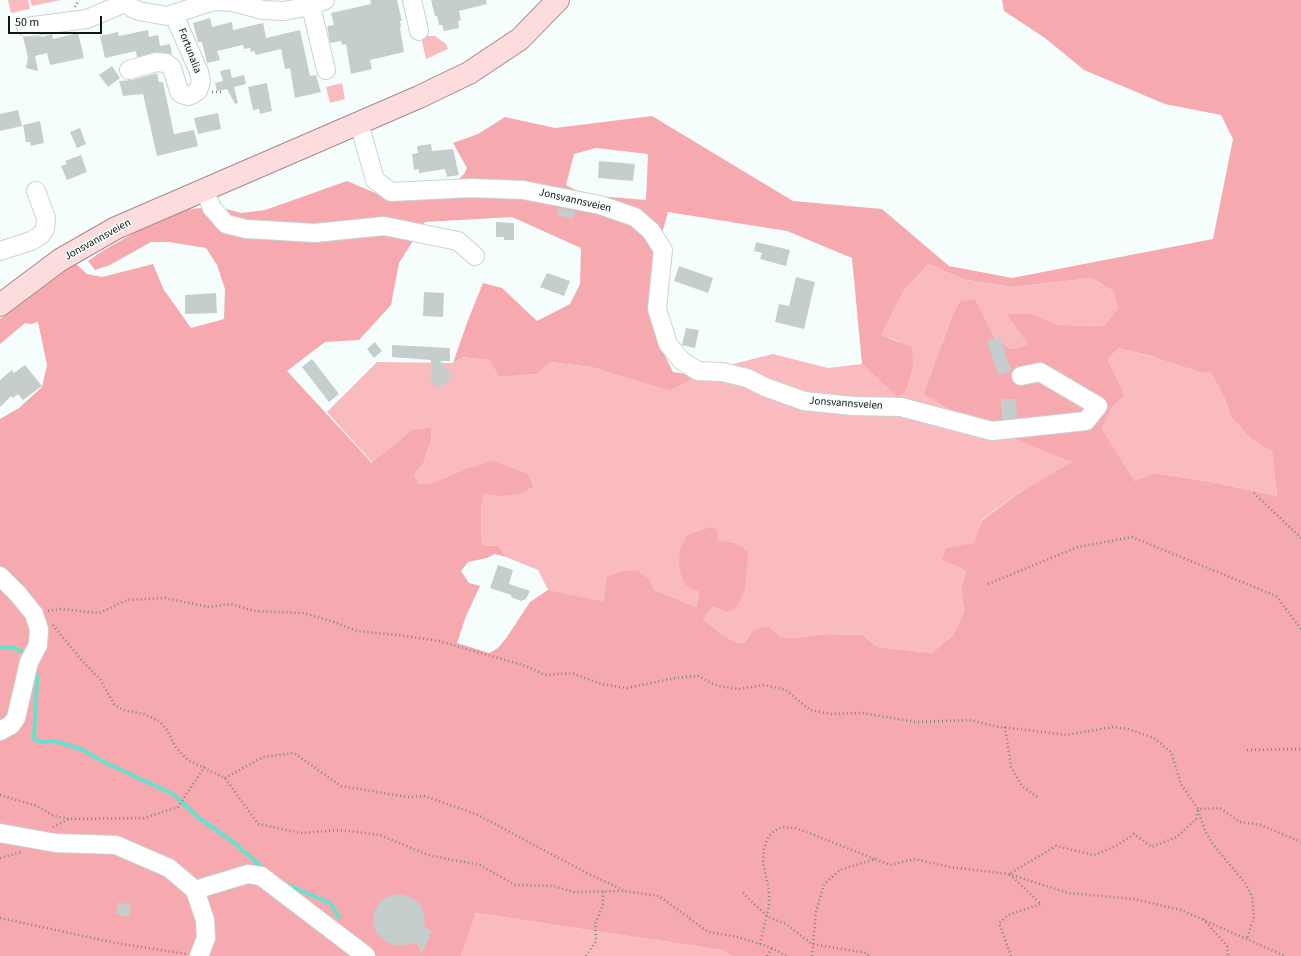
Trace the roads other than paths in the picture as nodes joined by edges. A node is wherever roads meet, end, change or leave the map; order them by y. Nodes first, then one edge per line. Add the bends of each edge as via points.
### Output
1 (412, 0) edge
2 (558, 0) edge
3 (124, 2) edge
4 (318, 3) edge
5 (174, 14) junction
6 (26, 27) dead end
7 (419, 31) dead end
8 (129, 70) dead end
9 (326, 70) dead end
10 (359, 123) junction
11 (204, 189) junction
12 (36, 191) dead end
13 (0, 251) edge
14 (475, 256) dead end
15 (0, 305) edge
16 (1021, 376) dead end
17 (0, 576) edge
18 (0, 731) edge
19 (0, 833) edge
20 (195, 890) junction
21 (194, 955) edge
22 (366, 956) edge

1 - 7 street
2 - 10 main road, Jonsvannsveien via 520,39 483,65
3 - 5 street, Fortunalia via 132,8 148,13
3 - 6 street, Fortunalia via 87,19
4 - 5 street, Fortunalia via 275,11 233,2 214,1
4 - 9 street
5 - 8 street, Fortunalia via 199,72 201,81 198,91 189,96 181,94 172,68 166,63 156,62
10 - 11 main road, Jonsvannsveien
10 - 16 street, Jonsvannsveien via 375,180 391,192 471,188 524,190 600,205 635,217 651,231 663,250 658,309 668,344 682,361 698,371 722,372 747,378 804,401 901,407 992,431 1086,421 1098,406 1040,372
11 - 14 street via 212,208 226,224 246,230 315,233 384,226 458,241
11 - 15 main road, Jonsvannsveien via 116,228 74,251
12 - 13 street via 46,218 45,229 31,241
17 - 18 street via 34,614 39,629 38,645 29,662 16,718 11,725
19 - 20 street via 41,841 116,845 169,868
20 - 21 street via 205,920 206,938
20 - 22 street via 248,874 261,876

